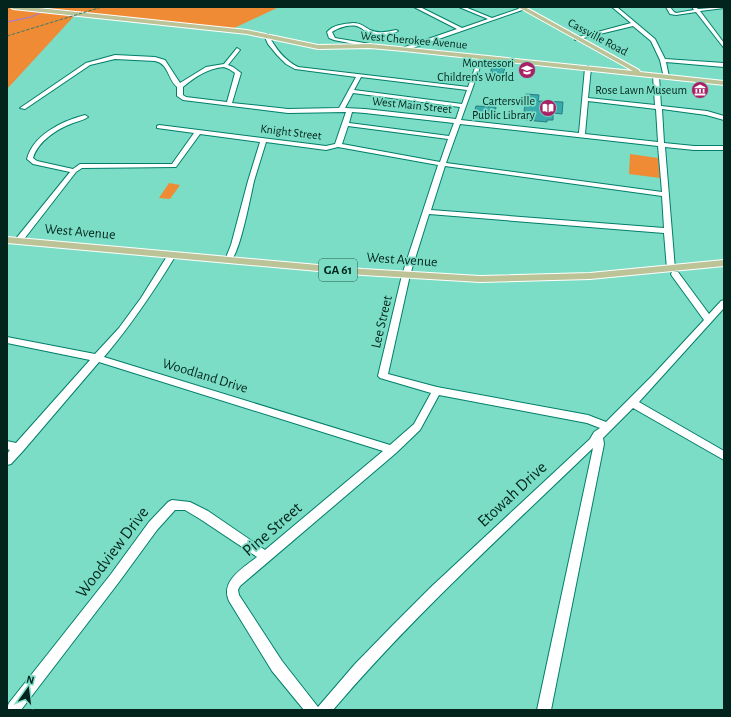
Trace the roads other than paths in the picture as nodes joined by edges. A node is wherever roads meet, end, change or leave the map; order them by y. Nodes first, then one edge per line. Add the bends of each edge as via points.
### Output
1 (13, 7) edge
2 (416, 7) edge
3 (461, 7) edge
4 (614, 7) edge
5 (668, 7) edge
6 (724, 7) edge
7 (522, 8) edge
8 (696, 8) edge
9 (491, 19) junction
10 (634, 24) junction
11 (460, 29) junction
12 (396, 31) dead end
13 (715, 34) junction
14 (724, 34) edge
15 (266, 35) junction
16 (578, 39) junction
17 (374, 46) junction
18 (724, 46) edge
19 (404, 49) junction
20 (237, 50) dead end
21 (482, 57) junction
22 (663, 60) junction
23 (724, 65) edge
24 (225, 66) junction
25 (588, 68) junction
26 (629, 70) junction
27 (359, 76) junction
28 (656, 76) junction
29 (666, 77) junction
30 (724, 83) edge
31 (180, 86) junction
32 (470, 89) junction
33 (350, 91) junction
34 (586, 99) junction
35 (229, 104) junction
36 (464, 106) junction
37 (658, 107) junction
38 (23, 108) dead end
39 (341, 110) junction
40 (350, 110) junction
41 (85, 117) dead end
42 (724, 118) edge
43 (458, 121) junction
44 (345, 124) junction
45 (159, 127) dead end
46 (198, 132) junction
47 (582, 136) junction
48 (452, 138) junction
49 (264, 140) junction
50 (338, 145) junction
51 (662, 145) junction
52 (724, 148) edge
53 (442, 164) junction
54 (74, 171) junction
55 (664, 194) junction
56 (427, 212) junction
57 (668, 231) junction
58 (7, 240) edge
59 (18, 241) junction
60 (172, 255) junction
61 (229, 260) junction
62 (722, 264) edge
63 (673, 272) junction
64 (406, 275) junction
65 (724, 303) edge
66 (708, 319) junction
67 (7, 340) edge
68 (97, 358) junction
69 (436, 391) junction
70 (632, 403) junction
71 (602, 431) junction
72 (7, 446) edge
73 (19, 448) junction
74 (392, 450) junction
75 (724, 456) edge
76 (7, 462) edge
77 (266, 557) junction
78 (14, 708) dead end
79 (314, 710) edge
80 (324, 710) edge
81 (544, 710) edge

1 - 15 main road, West Cherokee Avenue
2 - 11 street
3 - 9 street
4 - 10 street
5 - 8 street via 676,14
6 - 8 street
7 - 9 street
7 - 16 main road, Cassville Road
8 - 13 street
9 - 11 street
10 - 16 street
10 - 22 street via 653,40
11 - 19 street
12 - 17 street via 370,32 356,25 329,32 330,37 334,39
13 - 14 street
13 - 18 street
15 - 17 main road, West Cherokee Avenue via 318,47
15 - 27 street via 287,63 297,68
16 - 26 main road, Cassville Road
17 - 19 main road, West Cherokee Avenue
19 - 21 main road, West Cherokee Avenue
20 - 24 street
21 - 25 main road, West Cherokee Avenue
21 - 32 street, Lee Street
22 - 23 street
22 - 29 street
24 - 31 street via 205,69
24 - 35 street via 238,73
25 - 26 main road, West Cherokee Avenue
25 - 34 street
26 - 28 main road, West Cherokee Avenue
27 - 32 street
27 - 33 street
28 - 29 main road, West Cherokee Avenue
28 - 37 street
29 - 30 main road, West Cherokee Avenue
31 - 35 street, West Main Street via 180,96 185,99
31 - 38 street via 163,61 115,57 88,64
32 - 36 street, Lee Street
33 - 36 street
33 - 39 street
34 - 37 street
34 - 47 street
35 - 39 street, West Main Street via 288,111
36 - 43 street, Lee Street
37 - 42 street via 707,113
37 - 51 street
39 - 40 street, West Main Street
40 - 43 street, West Main Street
40 - 44 street
41 - 54 street via 72,121 45,137 32,149 30,156 35,163
43 - 47 street, West Main Street
43 - 48 street, Lee Street
44 - 48 street
44 - 50 street
45 - 46 street, Knight Street
46 - 49 street, Knight Street
46 - 54 street via 174,166 80,166
47 - 51 street, West Main Street
48 - 53 street, Lee Street
49 - 50 street, Knight Street via 326,148
49 - 61 street
50 - 53 street, Knight Street
51 - 52 street, West Main Street via 700,149
51 - 55 street
53 - 55 street, Knight Street
53 - 56 street, Lee Street
54 - 59 street
55 - 57 street
56 - 57 street
56 - 64 street, Lee Street
57 - 63 street
58 - 59 main road, West Avenue / GA 61
59 - 60 main road, West Avenue / GA 61
60 - 61 main road, West Avenue / GA 61
60 - 68 street via 130,319
61 - 64 main road, West Avenue / GA 61
62 - 63 main road, West Avenue / GA 61
63 - 64 main road, West Avenue / GA 61 via 508,279
63 - 66 street
64 - 69 street, Lee Street via 383,376
65 - 66 street, Etowah Drive
66 - 70 street, Etowah Drive
67 - 68 street, Woodland Drive
68 - 73 street
68 - 74 street, Woodland Drive
69 - 71 street, Lee Street via 588,419
69 - 74 street, Pine Street via 417,427
70 - 71 street, Etowah Drive
70 - 75 street
71 - 80 street, Etowah Drive via 401,623
71 - 81 street
72 - 73 street
73 - 76 street
74 - 77 street, Pine Street
77 - 78 street, Woodview Drive via 186,505 172,505 153,526
77 - 79 street, Pine Street via 236,582 232,590 233,597 276,666

